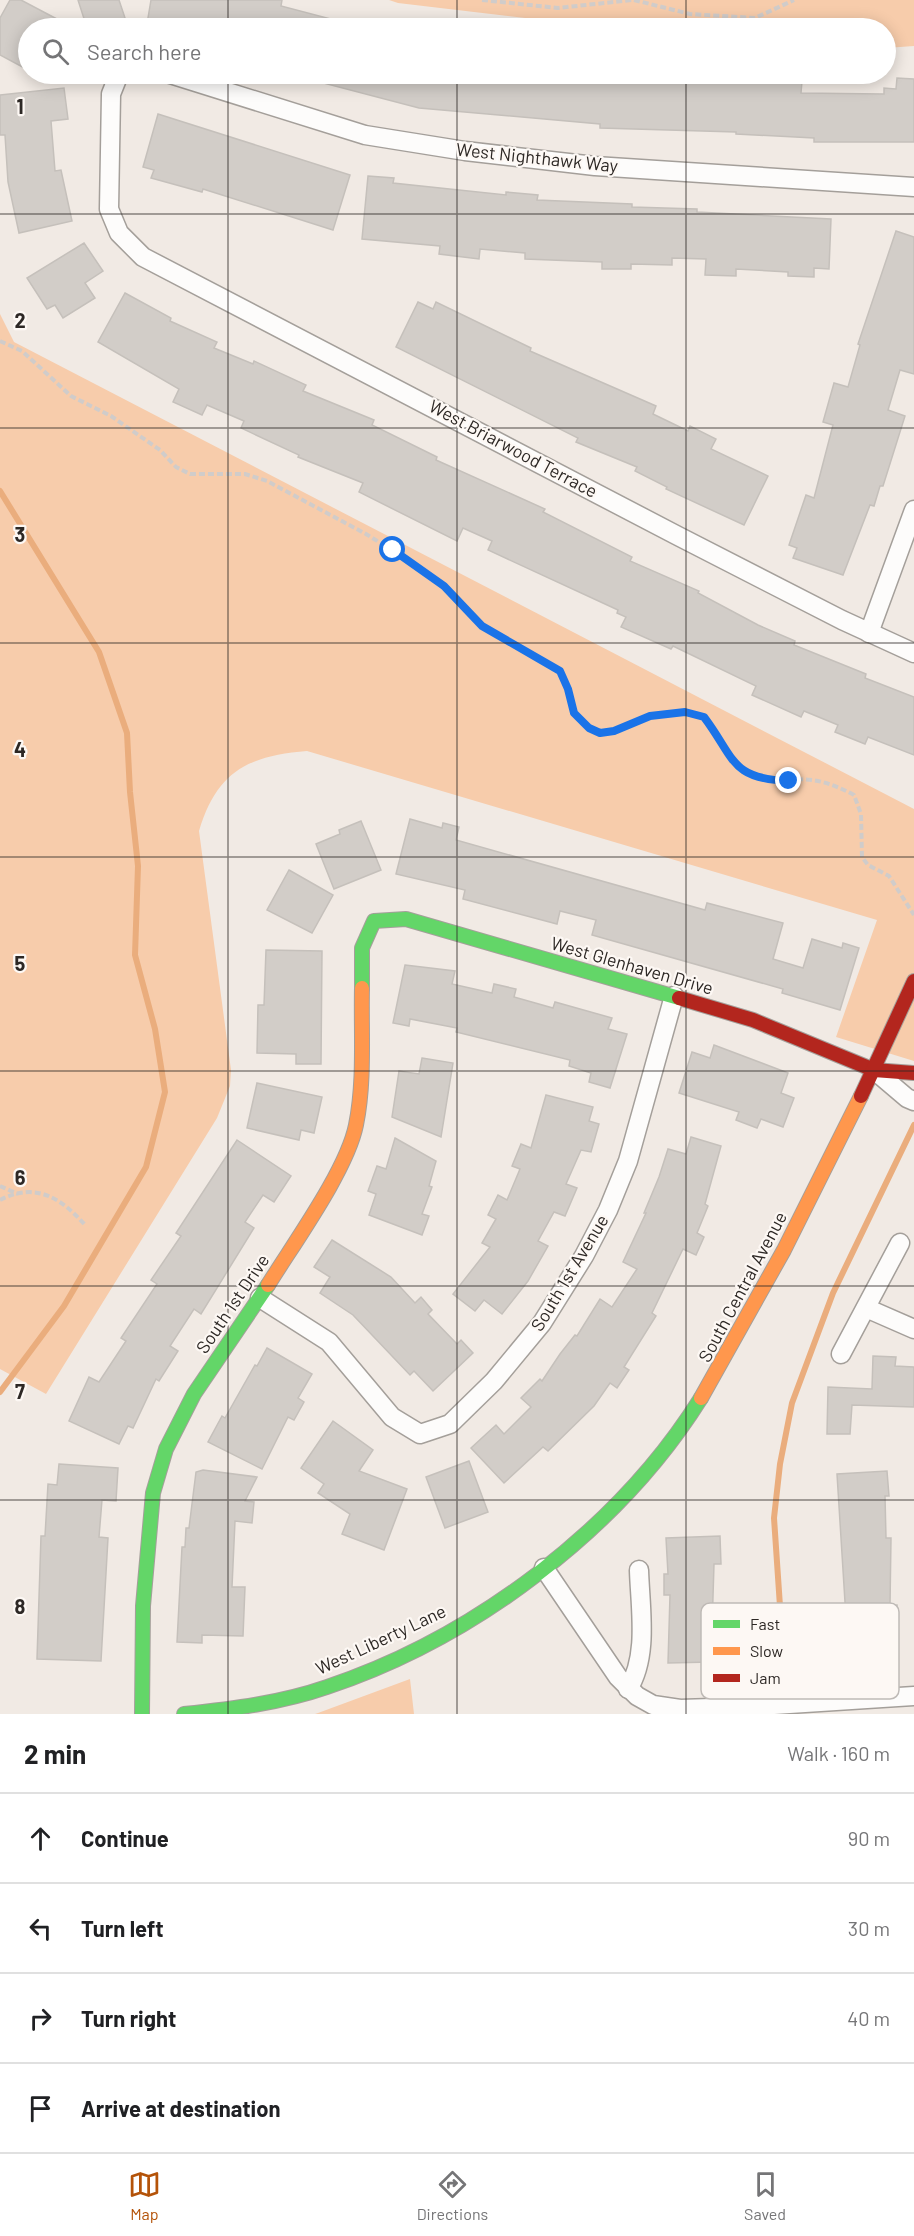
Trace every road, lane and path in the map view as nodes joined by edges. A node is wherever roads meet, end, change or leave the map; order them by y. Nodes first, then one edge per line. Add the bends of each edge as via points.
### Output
1 (482, 0) edge
2 (633, 0) edge
3 (794, 0) edge
4 (115, 84) edge
5 (202, 84) edge
6 (914, 187) edge
7 (0, 341) edge
8 (914, 510) edge
9 (869, 633) junction
10 (914, 653) edge
11 (914, 915) edge
12 (374, 921) joint
13 (914, 981) edge
14 (674, 996) junction
15 (874, 1070) junction
16 (914, 1073) edge
17 (914, 1101) edge
18 (0, 1186) edge
19 (20, 1194) junction
20 (0, 1200) edge
21 (86, 1226) dead end
22 (900, 1243) dead end
23 (260, 1298) junction
24 (866, 1308) junction
25 (914, 1329) edge
26 (841, 1354) dead end
27 (544, 1568) junction
28 (639, 1570) dead end
29 (628, 1689) junction
30 (914, 1696) edge
31 (899, 1697) edge
32 (867, 1699) edge
33 (142, 1714) edge
34 (183, 1714) edge

1 - 2 path via 558,8
2 - 3 path via 690,14 754,18
4 - 9 street, West Briarwood Terrace via 111,94 109,209 119,233 143,257
5 - 6 street, West Nighthawk Way via 365,135 454,149 595,166
7 - 11 path via 22,351 71,396 111,416 160,450 176,467 190,474 245,474 267,481 419,567 444,586 482,626 560,671 574,713 589,728 600,733 614,731 650,716 685,712 704,717 740,770 762,780 811,780 854,795 861,814 862,857 868,865 889,876
8 - 9 street
9 - 10 street, West Briarwood Terrace
12 - 14 street, West Glenhaven Drive via 406,919
12 - 23 street, South 1st Drive via 362,948 361,1085 356,1126 327,1189
13 - 15 street, South Central Avenue
14 - 15 street, West Glenhaven Drive via 753,1020
14 - 23 street, South 1st Avenue via 628,1161 584,1256 542,1323 494,1381 450,1424 420,1434 392,1417 329,1342
15 - 16 street, West Glenhaven Drive
15 - 17 street
15 - 27 street, South Central Avenue via 787,1246 716,1376 670,1445 625,1495
18 - 19 path
19 - 20 path
19 - 21 path via 43,1193 62,1200
22 - 24 street
23 - 33 street, South 1st Drive via 194,1394 166,1449 153,1493 143,1606
24 - 25 street
24 - 26 street
27 - 29 street
27 - 34 street, West Liberty Lane via 445,1634 344,1681 240,1708
28 - 29 street via 640,1640 636,1676
29 - 32 street via 654,1705 680,1709
30 - 31 street

